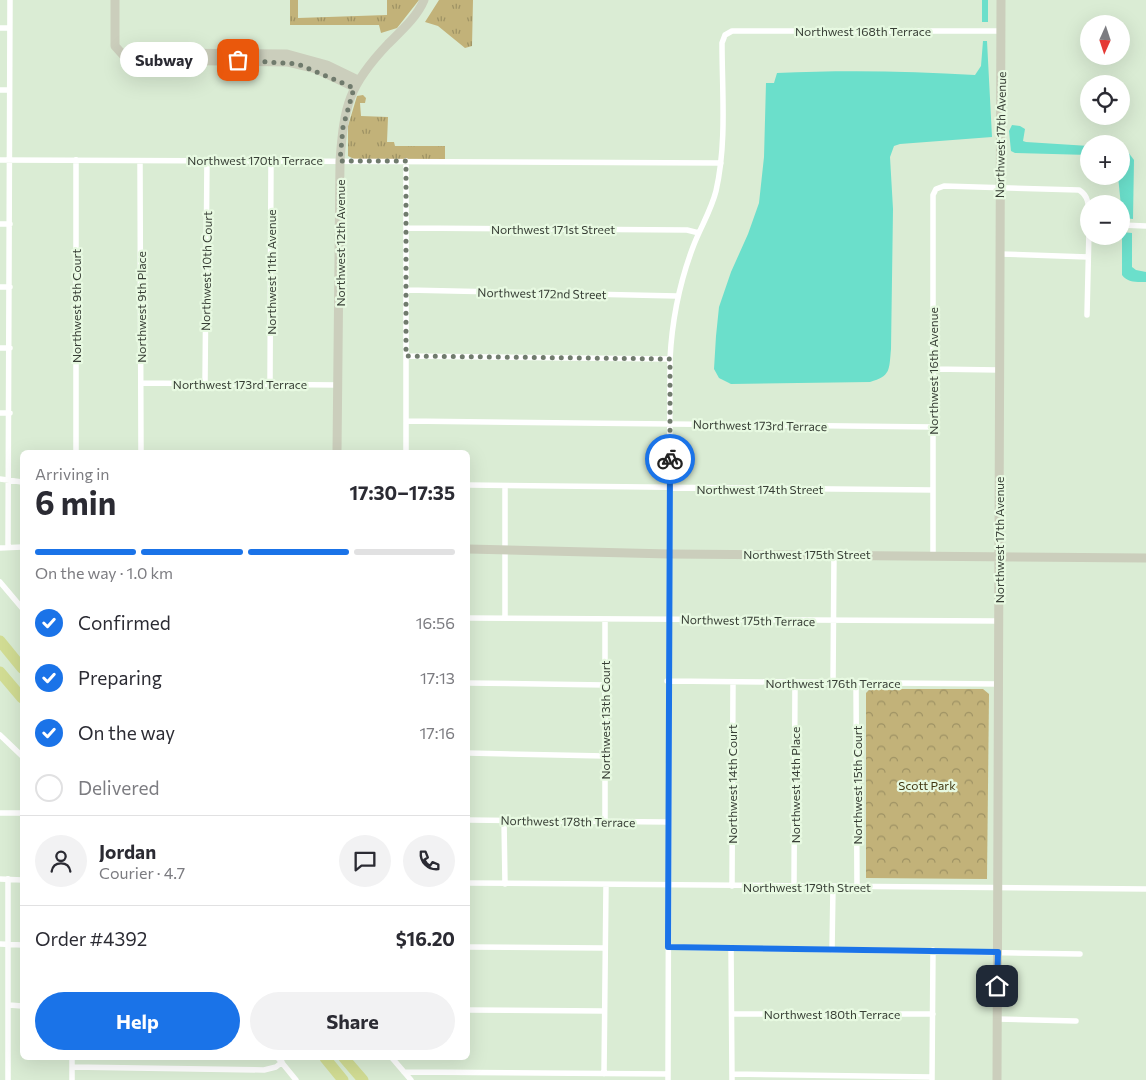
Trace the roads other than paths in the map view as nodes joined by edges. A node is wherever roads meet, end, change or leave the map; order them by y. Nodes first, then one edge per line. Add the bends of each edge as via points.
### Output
1 (10, 0) edge
2 (115, 0) edge
3 (424, 0) edge
4 (1001, 0) edge
5 (0, 28) edge
6 (10, 28) junction
7 (1001, 31) junction
8 (356, 84) junction
9 (0, 90) edge
10 (9, 90) junction
11 (0, 160) edge
12 (10, 160) junction
13 (76, 160) junction
14 (207, 160) junction
15 (271, 160) junction
16 (140, 161) junction
17 (340, 161) junction
18 (406, 161) junction
19 (720, 163) junction
20 (1000, 186) junction
21 (1086, 195) edge
22 (0, 224) edge
23 (10, 224) junction
24 (1130, 225) edge
25 (1146, 226) edge
26 (406, 228) junction
27 (699, 233) junction
28 (1088, 245) edge
29 (1000, 254) junction
30 (1088, 256) junction
31 (0, 287) edge
32 (10, 287) junction
33 (407, 290) junction
34 (677, 296) junction
35 (1087, 315) dead end
36 (0, 348) edge
37 (10, 348) junction
38 (406, 356) junction
39 (670, 359) junction
40 (932, 369) junction
41 (999, 370) junction
42 (141, 383) junction
43 (205, 383) junction
44 (270, 383) junction
45 (340, 385) junction
46 (0, 413) edge
47 (10, 413) junction
48 (406, 421) junction
49 (669, 424) junction
50 (933, 427) junction
51 (76, 450) edge
52 (141, 450) edge
53 (338, 450) edge
54 (406, 450) edge
55 (0, 479) edge
56 (9, 480) junction
57 (20, 482) edge
58 (470, 485) edge
59 (506, 486) junction
60 (670, 488) junction
61 (933, 490) junction
62 (8, 547) junction
63 (20, 547) edge
64 (0, 548) edge
65 (470, 549) edge
66 (506, 550) junction
67 (668, 554) junction
68 (834, 554) junction
69 (933, 555) junction
70 (999, 556) junction
71 (1146, 558) edge
72 (0, 582) edge
73 (20, 606) edge
74 (470, 618) edge
75 (505, 618) junction
76 (605, 619) junction
77 (668, 619) junction
78 (833, 621) junction
79 (999, 621) junction
80 (0, 641) edge
81 (20, 666) edge
82 (0, 672) edge
83 (668, 681) junction
84 (733, 682) junction
85 (795, 682) junction
86 (833, 682) junction
87 (470, 683) edge
88 (856, 683) junction
89 (998, 684) junction
90 (605, 686) junction
91 (20, 696) edge
92 (1, 739) edge
93 (470, 753) edge
94 (20, 754) edge
95 (605, 756) junction
96 (0, 813) edge
97 (20, 813) edge
98 (470, 820) edge
99 (504, 820) junction
100 (605, 821) junction
101 (668, 822) junction
102 (0, 879) edge
103 (8, 880) junction
104 (20, 880) edge
105 (470, 883) edge
106 (505, 884) junction
107 (606, 885) junction
108 (668, 885) junction
109 (732, 886) junction
110 (794, 887) junction
111 (833, 887) junction
112 (857, 887) junction
113 (998, 888) junction
114 (1146, 889) edge
115 (0, 944) edge
116 (7, 945) junction
117 (20, 945) edge
118 (470, 947) edge
119 (668, 947) junction
120 (605, 948) junction
121 (731, 948) junction
122 (832, 950) junction
123 (933, 950) junction
124 (998, 952) junction
125 (1080, 954) dead end
126 (9, 1006) junction
127 (20, 1006) edge
128 (470, 1010) edge
129 (604, 1011) junction
130 (732, 1014) junction
131 (933, 1014) junction
132 (997, 1020) junction
133 (1076, 1021) dead end
134 (72, 1060) edge
135 (280, 1060) edge
136 (327, 1060) edge
137 (346, 1060) edge
138 (394, 1060) edge
139 (72, 1067) junction
140 (404, 1072) junction
141 (604, 1074) junction
142 (668, 1077) edge
143 (732, 1077) edge
144 (932, 1078) edge
145 (8, 1080) edge
146 (72, 1080) edge
147 (296, 1080) edge
148 (344, 1080) edge
149 (363, 1080) edge
150 (411, 1080) edge
151 (997, 1080) edge

1 - 6 street
2 - 8 street via 115,46 118,52 127,56 287,58 327,65
3 - 8 street, Northwest 12th Avenue via 410,22 368,65
4 - 7 street, Northwest 17th Avenue
5 - 6 street
6 - 10 street
7 - 19 street, Northwest 168th Terrace via 725,34 722,43
7 - 20 street, Northwest 17th Avenue
8 - 17 street, Northwest 12th Avenue via 343,127
9 - 10 street
10 - 12 street
11 - 12 street, Northwest 170th Terrace
12 - 13 street, Northwest 170th Terrace
12 - 23 street
13 - 16 street, Northwest 170th Terrace
13 - 51 street, Northwest 9th Court
14 - 15 street, Northwest 170th Terrace
14 - 16 street, Northwest 170th Terrace
14 - 43 street, Northwest 10th Court
15 - 17 street, Northwest 170th Terrace
15 - 44 street, Northwest 11th Avenue
16 - 42 street, Northwest 9th Place
17 - 18 street, Northwest 170th Terrace
17 - 45 street, Northwest 12th Avenue
18 - 19 street, Northwest 170th Terrace
18 - 26 street
19 - 27 street via 716,192
20 - 21 street via 1079,190
20 - 29 street, Northwest 17th Avenue
20 - 40 street, Northwest 16th Avenue via 944,186 936,188 933,195
22 - 23 street
23 - 32 street
24 - 25 street
26 - 27 street, Northwest 171st Street via 686,230
26 - 33 street
27 - 34 street
28 - 30 street
29 - 30 street
29 - 41 street, Northwest 17th Avenue
30 - 35 street
31 - 32 street
32 - 37 street
33 - 34 street, Northwest 172nd Street
33 - 38 street
34 - 39 street
36 - 37 street
37 - 47 street
38 - 39 street
38 - 48 street
39 - 49 street
40 - 41 street
40 - 50 street, Northwest 16th Avenue
41 - 70 street, Northwest 17th Avenue
42 - 43 street, Northwest 173rd Terrace
42 - 52 street, Northwest 9th Place
43 - 44 street, Northwest 173rd Terrace
44 - 45 street, Northwest 173rd Terrace
45 - 53 street, Northwest 12th Avenue
46 - 47 street
47 - 56 street
48 - 49 street, Northwest 173rd Terrace
48 - 54 street
49 - 50 street, Northwest 173rd Terrace
49 - 60 street
50 - 61 street, Northwest 16th Avenue
55 - 56 street
56 - 57 street
56 - 62 street
58 - 59 street, Northwest 174th Street
59 - 60 street, Northwest 174th Street
59 - 66 street
60 - 61 street, Northwest 174th Street
60 - 67 street
61 - 69 street, Northwest 16th Avenue
62 - 63 street
62 - 64 street
65 - 66 street, Northwest 175th Street
66 - 67 street, Northwest 175th Street
66 - 75 street
67 - 68 street, Northwest 175th Street
67 - 77 street
68 - 69 street, Northwest 175th Street
68 - 78 street
69 - 70 street, Northwest 175th Street
70 - 71 street, Northwest 175th Street
70 - 79 street, Northwest 17th Avenue
72 - 73 street
74 - 75 street, Northwest 175th Terrace
75 - 76 street, Northwest 175th Terrace
76 - 77 street, Northwest 175th Terrace
76 - 90 street, Northwest 13th Court
77 - 78 street, Northwest 175th Terrace
77 - 83 street
78 - 79 street, Northwest 175th Terrace
78 - 86 street
79 - 89 street, Northwest 17th Avenue
80 - 81 highway
82 - 91 highway
83 - 84 street, Northwest 176th Terrace
83 - 101 street
84 - 85 street, Northwest 176th Terrace
84 - 109 street, Northwest 14th Court
85 - 86 street, Northwest 176th Terrace
85 - 110 street, Northwest 14th Place
86 - 88 street, Northwest 176th Terrace
87 - 90 street
88 - 89 street, Northwest 176th Terrace
88 - 112 street, Northwest 15th Court
89 - 113 street, Northwest 17th Avenue
90 - 95 street, Northwest 13th Court
92 - 94 street
93 - 95 street
95 - 100 street, Northwest 13th Court
96 - 97 street
98 - 99 street, Northwest 178th Terrace
99 - 100 street, Northwest 178th Terrace
99 - 106 street
100 - 101 street, Northwest 178th Terrace
101 - 108 street
102 - 103 street
103 - 104 street
103 - 116 street
105 - 106 street, Northwest 179th Street
106 - 107 street, Northwest 179th Street
107 - 108 street, Northwest 179th Street
107 - 120 street
108 - 109 street, Northwest 179th Street
108 - 119 street
109 - 110 street, Northwest 179th Street
110 - 111 street, Northwest 179th Street
111 - 112 street, Northwest 179th Street
111 - 122 street
112 - 113 street, Northwest 179th Street
113 - 114 street, Northwest 179th Street
113 - 124 street, Northwest 17th Avenue
115 - 116 street
116 - 117 street
116 - 126 street
118 - 120 street
119 - 121 street
119 - 142 street
120 - 129 street
121 - 122 street
121 - 130 street
122 - 123 street
123 - 124 street
123 - 131 street
124 - 125 street
124 - 132 street, Northwest 17th Avenue
126 - 127 street
126 - 145 street
128 - 129 street
129 - 141 street
130 - 131 street, Northwest 180th Terrace
130 - 143 street
131 - 144 street
132 - 133 street
132 - 151 street, Northwest 17th Avenue
134 - 139 street
135 - 139 street via 276,1068 264,1070
135 - 147 street
136 - 148 highway
137 - 149 highway
138 - 140 street
139 - 146 street
140 - 141 street
140 - 150 street
141 - 142 street
143 - 144 street

